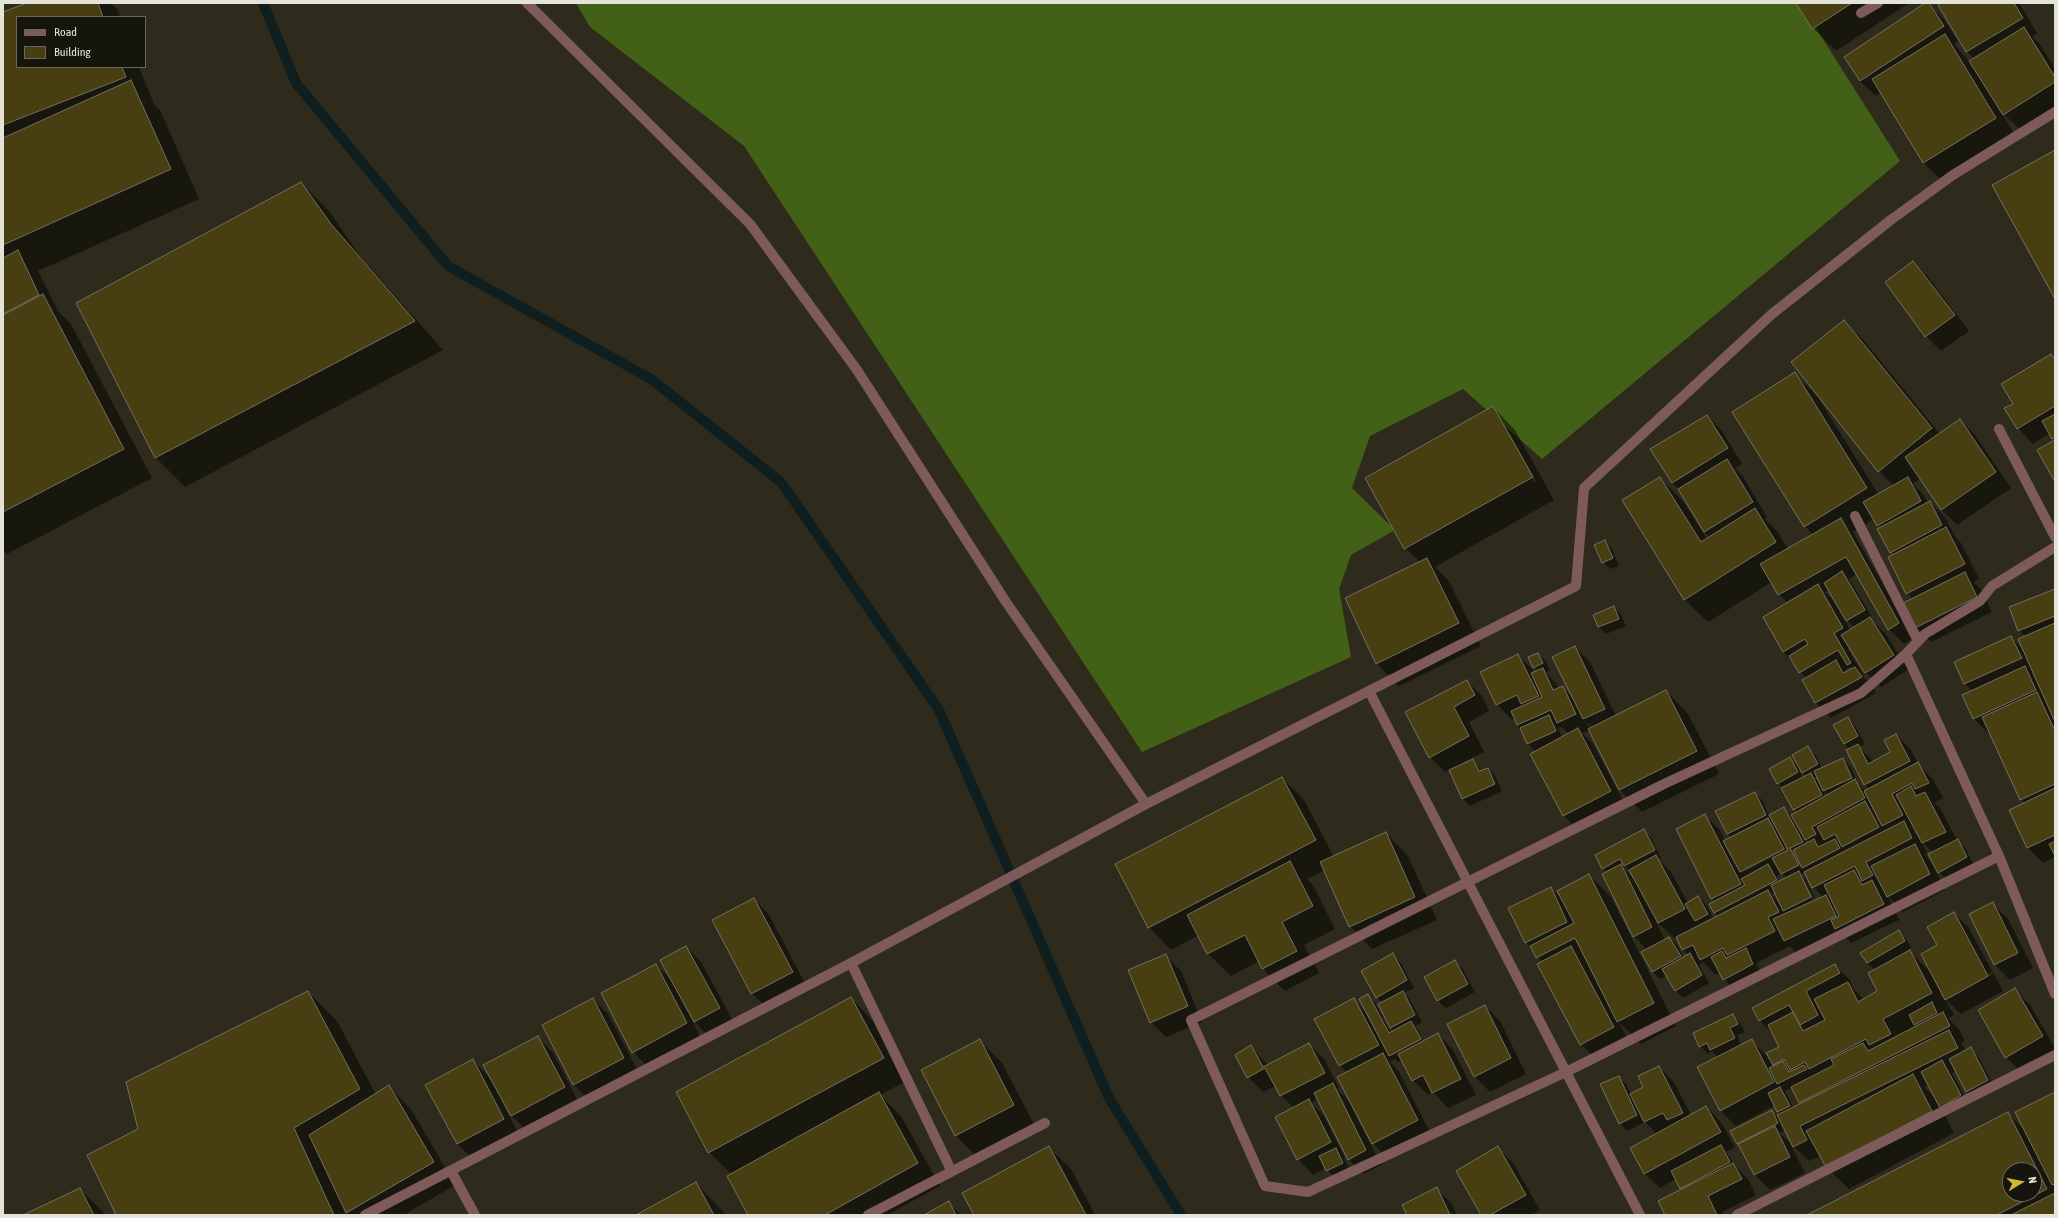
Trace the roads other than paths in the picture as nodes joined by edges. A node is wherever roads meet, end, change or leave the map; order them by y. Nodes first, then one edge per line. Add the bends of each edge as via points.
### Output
1 (527, 3) edge
2 (1878, 3) edge
3 (1860, 13) dead end
4 (2055, 112) edge
5 (1999, 429) dead end
6 (1855, 516) dead end
7 (2055, 537) edge
8 (2055, 547) edge
9 (1918, 641) junction
10 (1906, 654) junction
11 (1369, 691) junction
12 (1146, 804) junction
13 (1999, 856) junction
14 (1467, 882) junction
15 (851, 963) junction
16 (2055, 994) edge
17 (2055, 1055) edge
18 (1566, 1072) junction
19 (1044, 1123) dead end
20 (951, 1170) junction
21 (451, 1171) junction
22 (366, 1215) edge
23 (475, 1215) edge
24 (868, 1215) edge
25 (1640, 1215) edge
26 (1737, 1215) edge

1 - 12 street via 750,224 856,370 1006,602
2 - 3 street
4 - 11 street via 1953,175 1892,218 1784,304 1584,488 1576,586
5 - 7 street
6 - 9 street
8 - 9 street via 1992,586 1980,601 1925,634
9 - 10 street
10 - 13 street
10 - 14 street via 1862,693 1666,783
11 - 12 street
11 - 14 street
12 - 15 street
13 - 16 street
13 - 18 street
14 - 18 street
14 - 18 street via 1191,1020 1264,1186 1308,1192
15 - 20 street
15 - 21 street
17 - 26 street
18 - 25 street
19 - 20 street
20 - 24 street
21 - 22 street
21 - 23 street

